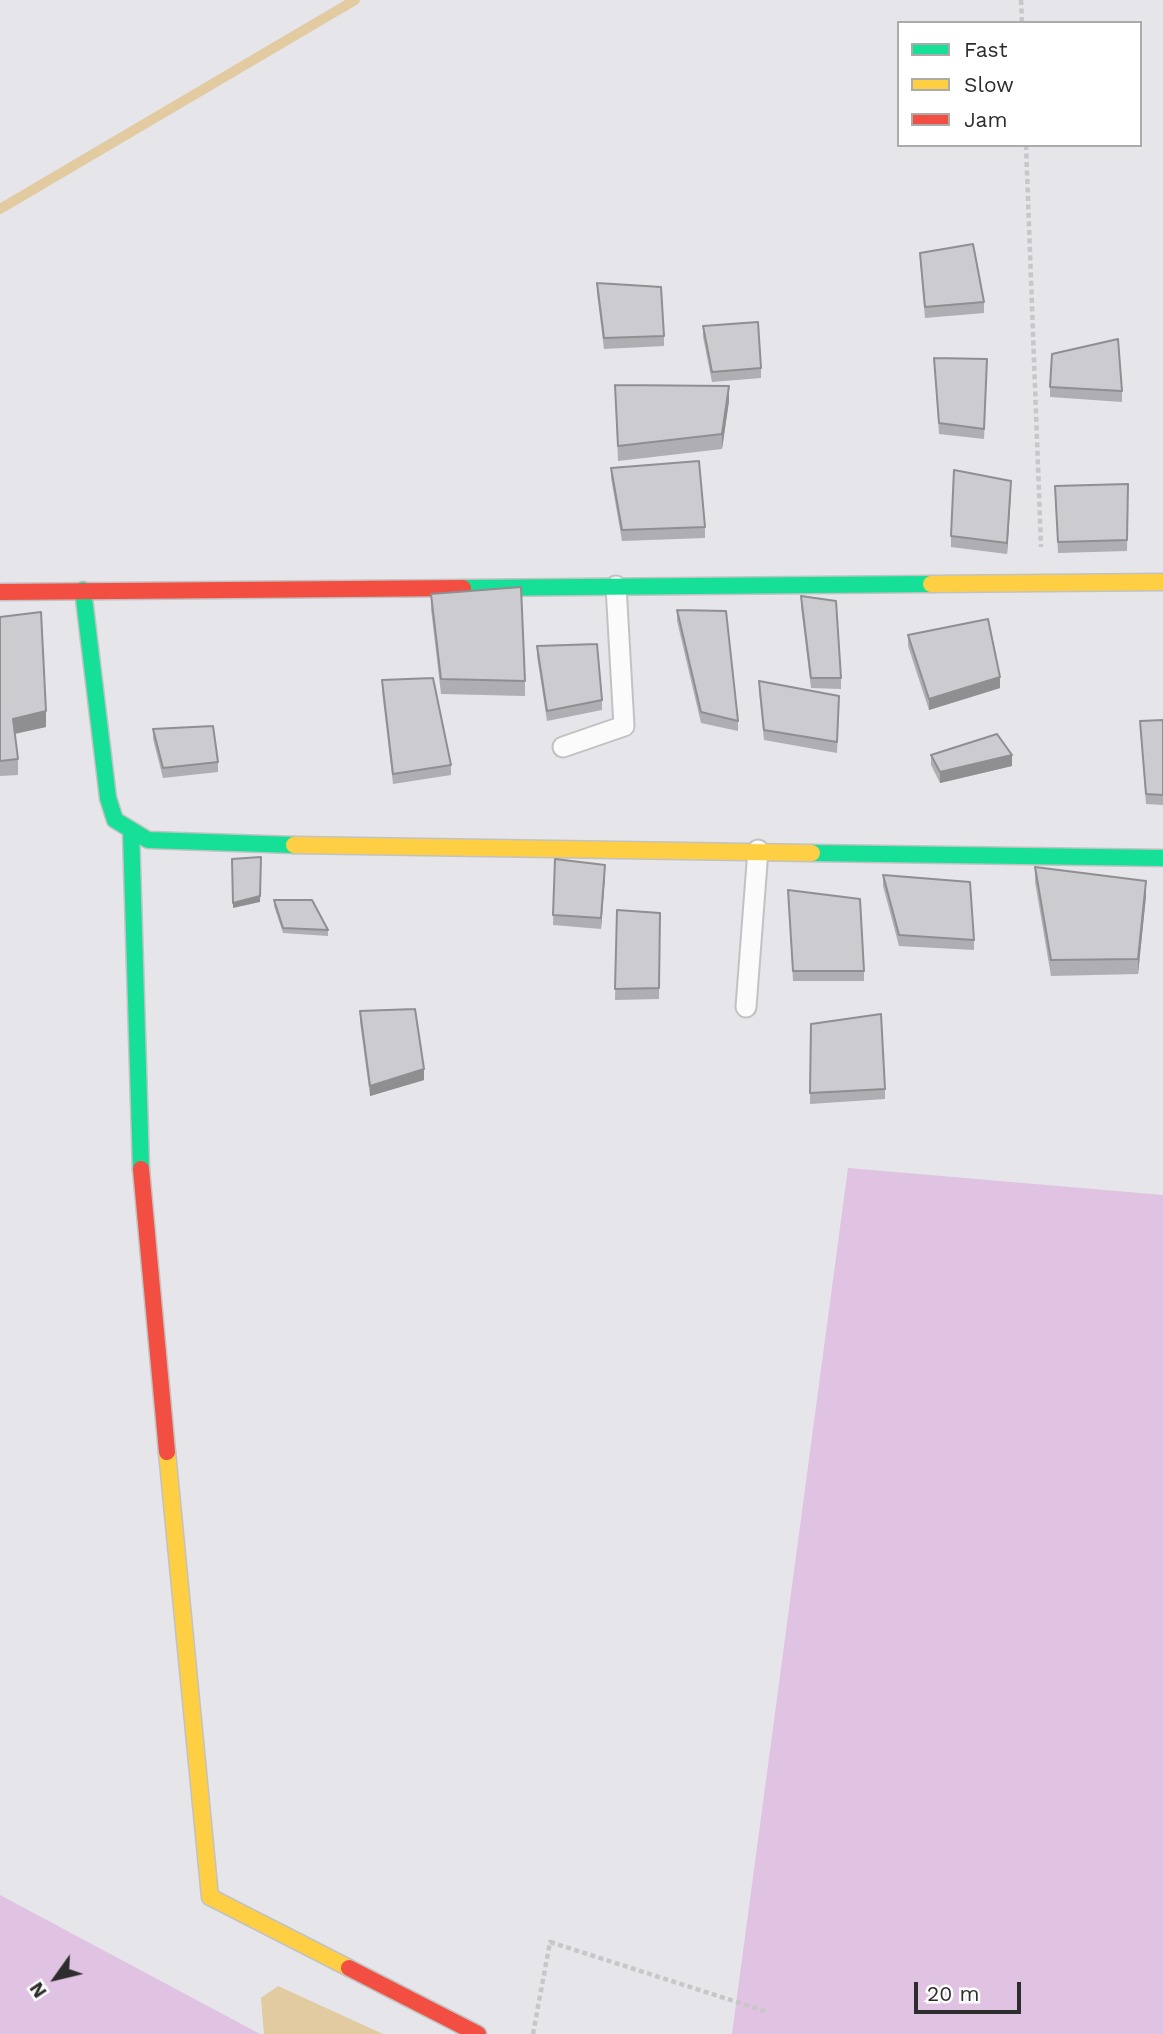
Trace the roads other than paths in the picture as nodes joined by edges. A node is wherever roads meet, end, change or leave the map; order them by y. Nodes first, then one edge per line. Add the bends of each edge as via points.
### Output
1 (1163, 582) edge
2 (616, 586) junction
3 (83, 590) junction
4 (0, 592) edge
5 (563, 747) dead end
6 (131, 831) junction
7 (758, 850) junction
8 (1163, 858) edge
9 (747, 1007) dead end
10 (478, 2034) edge

1 - 2 street
2 - 3 street
2 - 5 lane via 624,726
3 - 4 street
3 - 6 street via 108,797 116,820
6 - 7 street via 148,840 175,843
6 - 10 street via 142,1193 210,1897
7 - 8 street
7 - 9 lane

